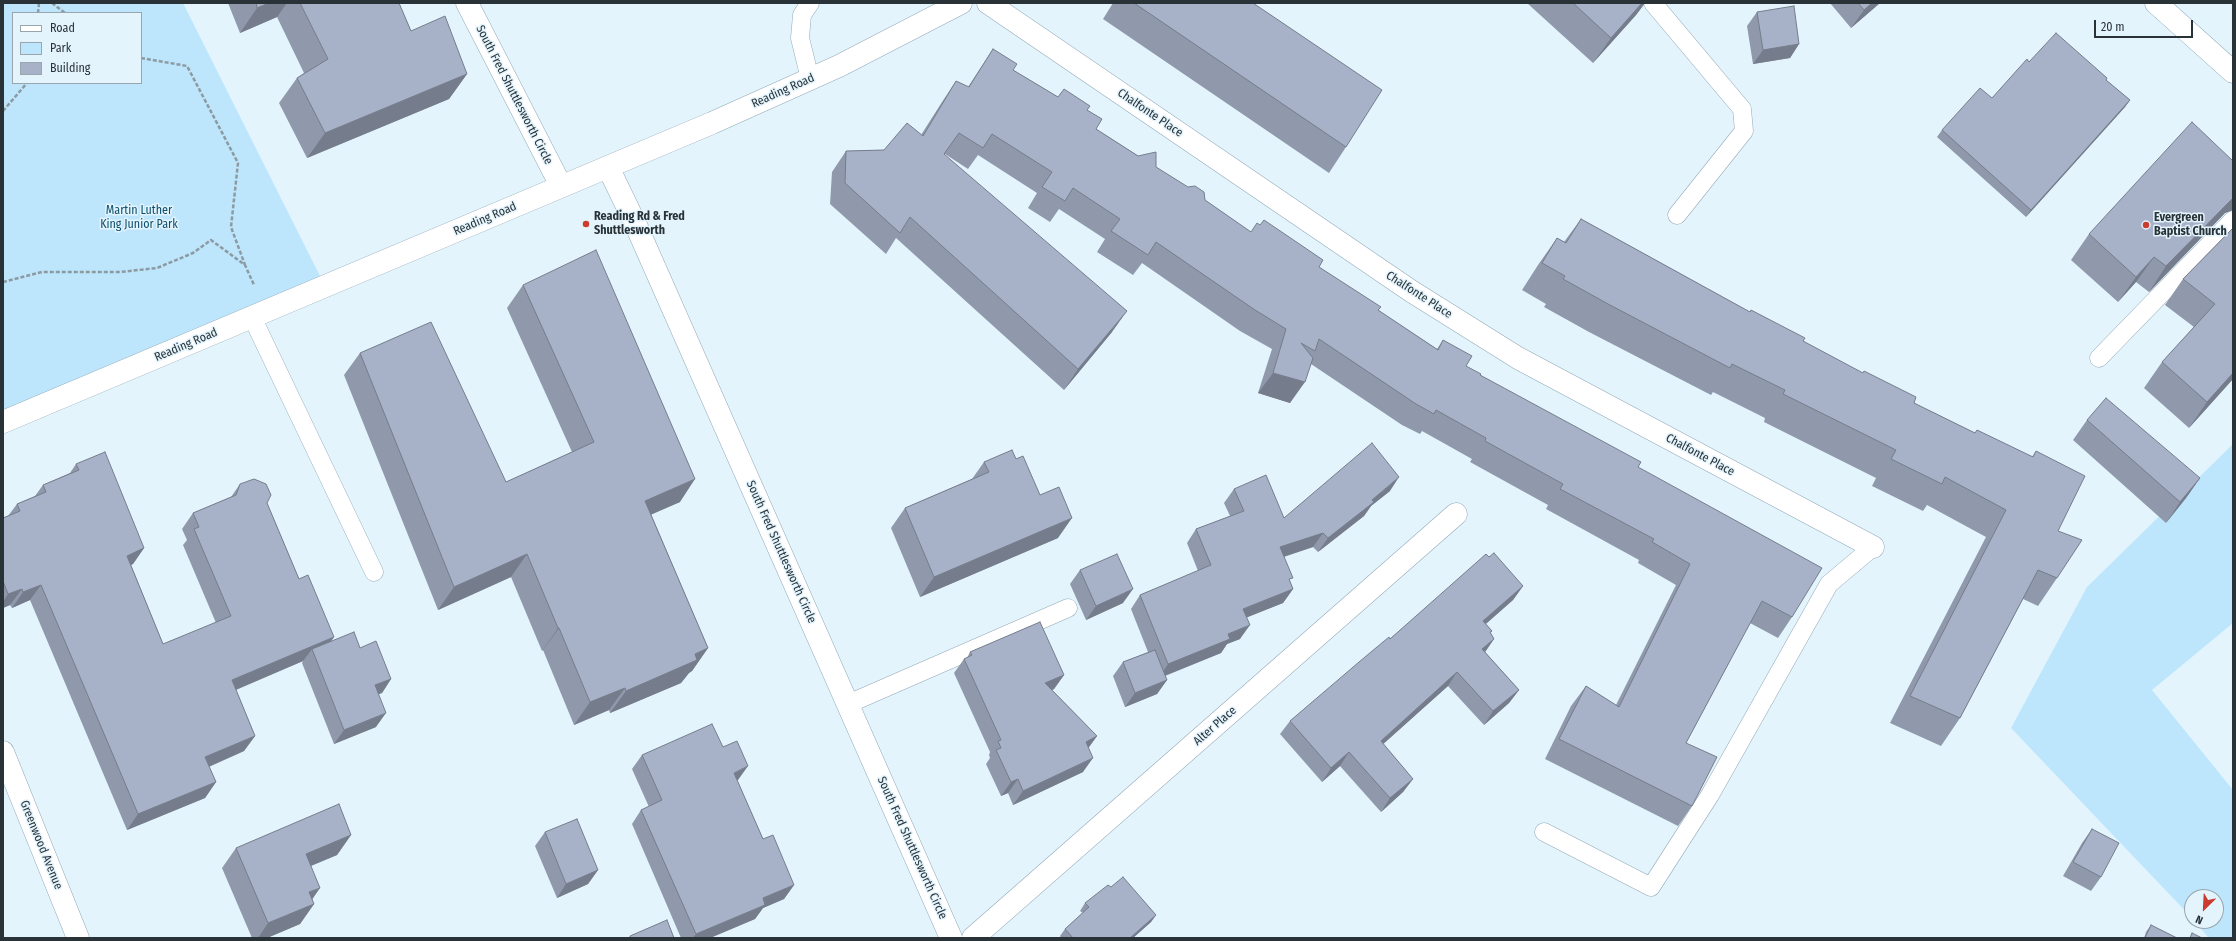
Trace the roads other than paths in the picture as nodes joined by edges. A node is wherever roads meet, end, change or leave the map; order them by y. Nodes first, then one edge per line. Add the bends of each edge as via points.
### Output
1 (467, 3) edge
2 (810, 3) edge
3 (961, 3) edge
4 (988, 3) edge
5 (1653, 3) edge
6 (2156, 3) edge
7 (2233, 72) edge
8 (810, 79) junction
9 (608, 167) junction
10 (561, 186) junction
11 (1677, 215) dead end
12 (2233, 220) edge
13 (258, 314) junction
14 (2099, 358) dead end
15 (3, 422) edge
16 (1456, 514) dead end
17 (1873, 547) joint
18 (374, 572) dead end
19 (1068, 608) dead end
20 (848, 704) junction
21 (3, 752) edge
22 (1544, 832) dead end
23 (78, 938) edge
24 (951, 938) edge
25 (973, 938) edge

1 - 10 street, South Fred Shuttlesworth Circle
2 - 8 lane via 802,15 800,38
3 - 8 street, Reading Road
4 - 17 street, Chalfonte Place via 1405,286 1518,358
5 - 11 lane via 1742,109 1744,131
6 - 7 street
8 - 9 street, Reading Road
9 - 10 street, Reading Road
9 - 20 street, South Fred Shuttlesworth Circle
10 - 13 street, Reading Road
12 - 14 lane
13 - 15 street, Reading Road
13 - 18 lane
16 - 25 street, Alter Place
17 - 22 lane via 1829,584 1710,795 1651,887
19 - 20 lane
20 - 24 street, South Fred Shuttlesworth Circle
21 - 23 street, Greenwood Avenue

